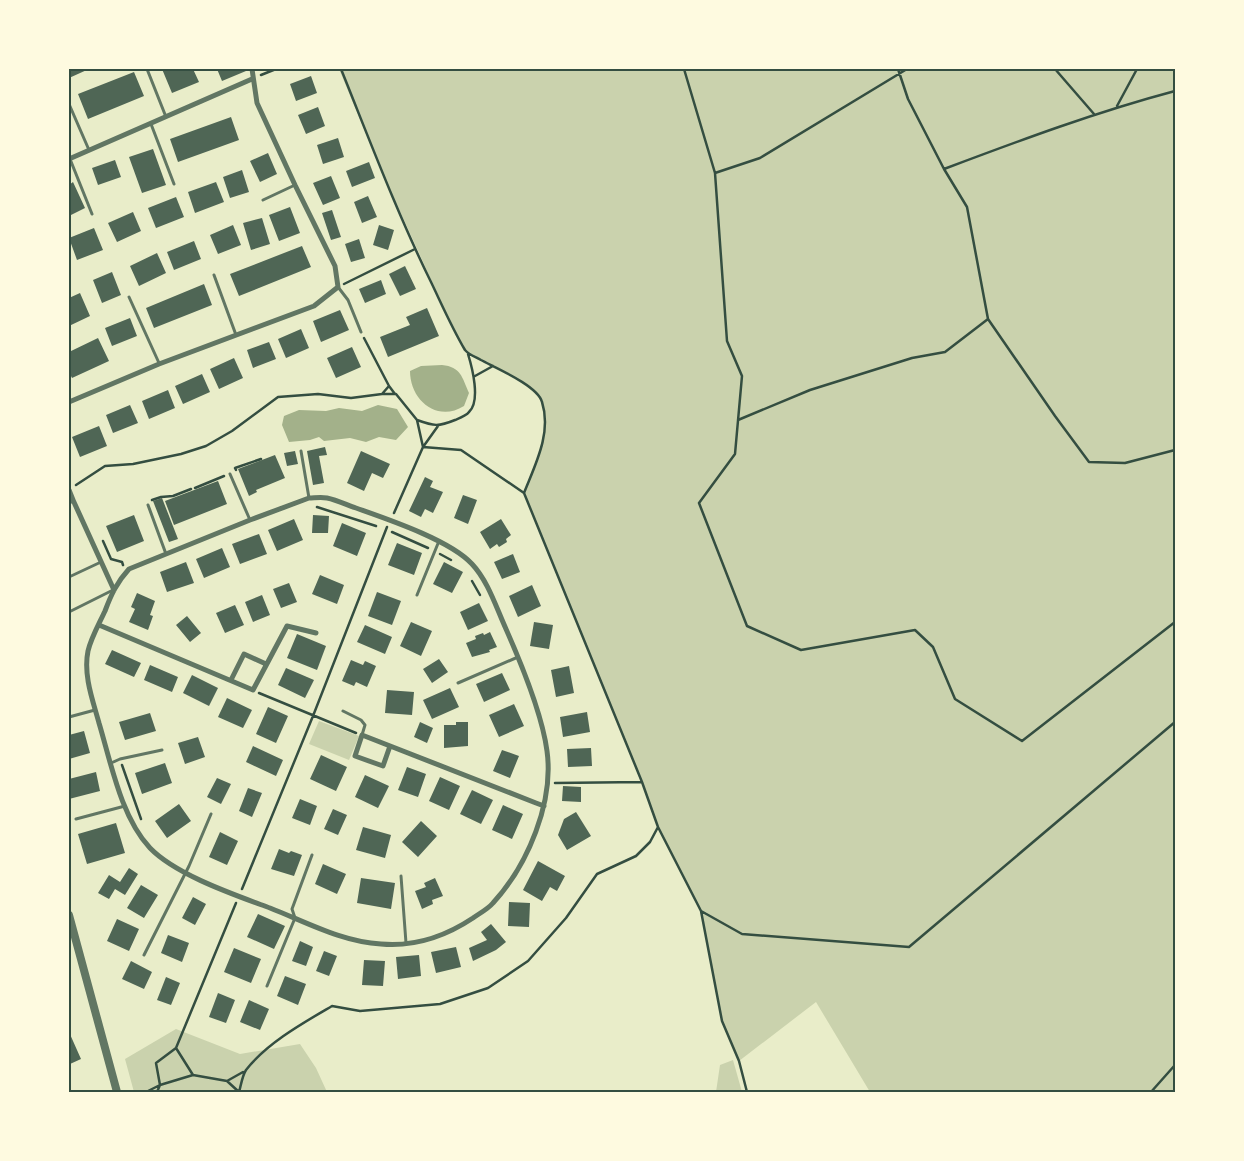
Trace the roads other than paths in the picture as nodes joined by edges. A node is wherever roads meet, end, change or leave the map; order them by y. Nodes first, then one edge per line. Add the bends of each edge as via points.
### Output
1 (147, 69) edge
2 (252, 69) edge
3 (252, 79) junction
4 (69, 104) edge
5 (166, 117) junction
6 (150, 123) junction
7 (89, 150) junction
8 (69, 158) edge
9 (174, 184) dead end
10 (295, 186) junction
11 (262, 200) dead end
12 (92, 214) dead end
13 (214, 275) dead end
14 (338, 287) junction
15 (129, 297) dead end
16 (361, 332) road end
17 (236, 335) junction
18 (160, 364) junction
19 (69, 402) edge
20 (301, 451) dead end
21 (230, 474) road end
22 (69, 490) edge
23 (308, 498) junction
24 (71, 501) edge
25 (148, 505) road end
26 (250, 520) junction
27 (438, 541) junction
28 (166, 554) junction
29 (102, 562) junction
30 (69, 577) edge
31 (114, 590) junction
32 (417, 595) dead end
33 (69, 612) edge
34 (99, 625) junction
35 (316, 633) dead end
36 (518, 656) junction
37 (266, 664) junction
38 (231, 680) junction
39 (458, 683) dead end
40 (96, 710) junction
41 (342, 711) dead end
42 (69, 717) edge
43 (362, 735) junction
44 (390, 746) junction
45 (162, 750) dead end
46 (111, 763) junction
47 (125, 806) junction
48 (544, 806) junction
49 (211, 814) dead end
50 (76, 819) dead end
51 (312, 855) dead end
52 (186, 872) junction
53 (401, 876) dead end
54 (69, 915) edge
55 (296, 918) junction
56 (406, 943) junction
57 (144, 955) dead end
58 (267, 986) dead end
59 (117, 1092) edge

1 - 5 lane
2 - 3 street
3 - 5 street
3 - 10 street via 257,103
4 - 7 lane
5 - 6 street
6 - 7 street
6 - 9 lane
7 - 8 street
8 - 12 lane
10 - 11 lane
10 - 14 street via 335,266
13 - 17 lane
14 - 16 lane via 348,300
14 - 17 street via 314,306
15 - 18 lane
17 - 18 street
18 - 19 street
20 - 23 lane
21 - 26 lane
22 - 24 street
23 - 26 street
23 - 27 street via 328,498
24 - 29 street
25 - 28 lane
26 - 28 street
27 - 32 lane
27 - 36 street via 459,552 483,579
28 - 31 street via 129,569
29 - 30 lane
29 - 31 street
31 - 33 lane
31 - 34 street
34 - 38 street
34 - 40 street via 88,652 88,681
35 - 37 street via 287,626
36 - 39 lane
36 - 48 street via 539,715 547,750 548,783
37 - 38 street via 244,654
37 - 38 street via 253,690
40 - 42 lane
40 - 46 street
41 - 43 lane via 361,720 365,725
43 - 44 street
43 - 44 street via 355,756 384,766
44 - 48 street
45 - 46 lane
46 - 47 street
47 - 50 lane
47 - 52 street via 149,847 166,862
48 - 56 street via 529,850 492,905 450,932 429,940
49 - 52 lane
51 - 55 lane via 292,909
52 - 55 street
52 - 57 lane
53 - 56 lane
54 - 59 street
55 - 56 street via 364,942
55 - 58 lane

